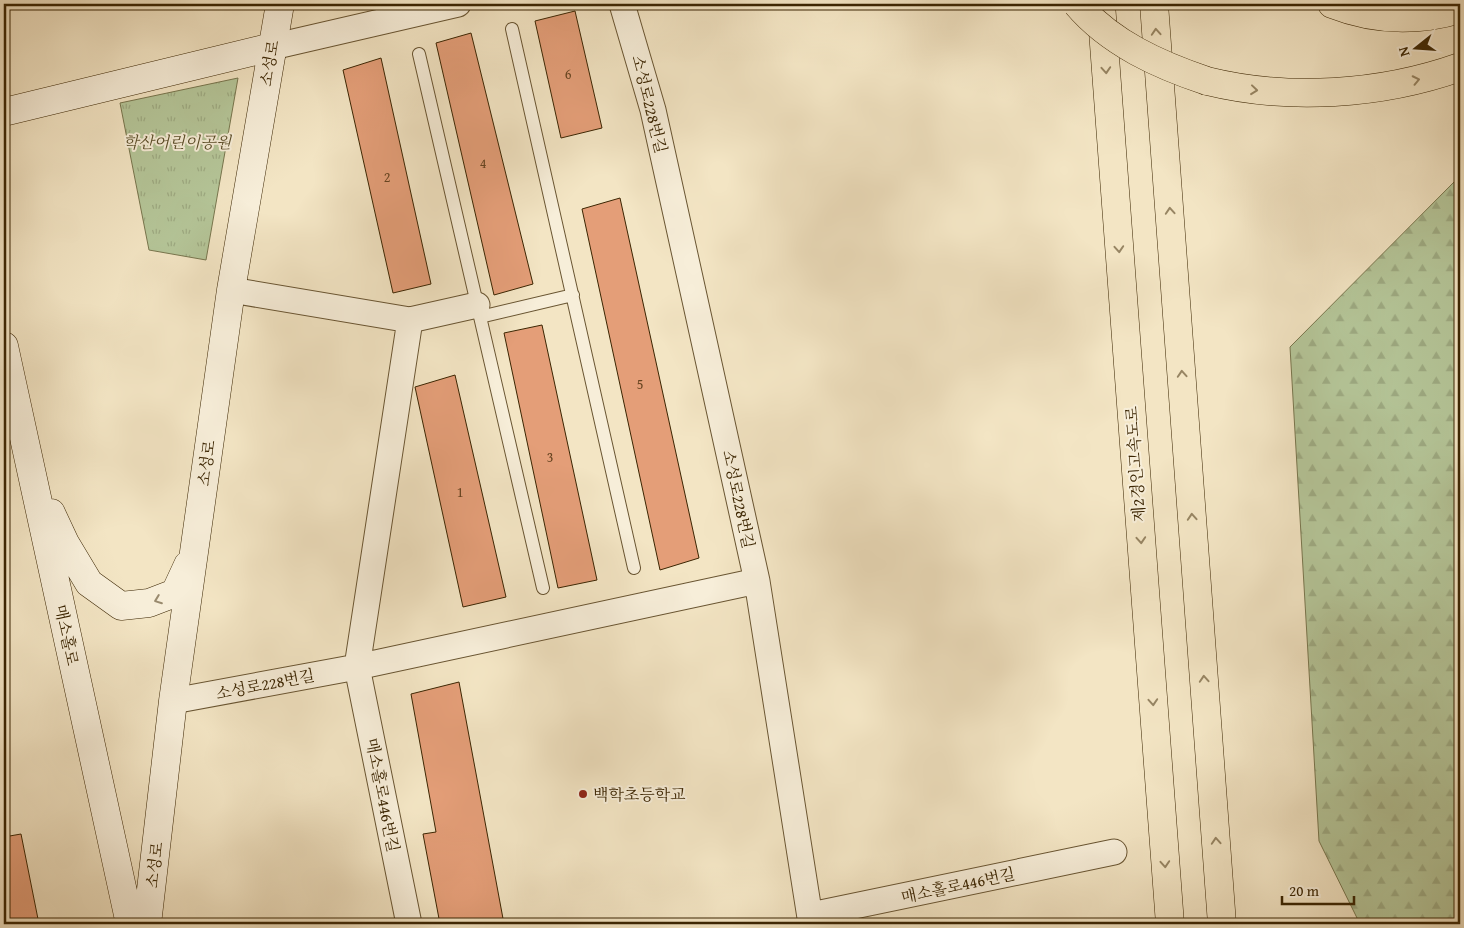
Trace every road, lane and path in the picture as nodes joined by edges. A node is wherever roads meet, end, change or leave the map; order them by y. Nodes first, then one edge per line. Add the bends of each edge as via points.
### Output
1 (280, 4) edge
2 (458, 4) edge
3 (1077, 4) edge
4 (1101, 4) edge
5 (1154, 4) edge
6 (1332, 4) edge
7 (418, 8) edge
8 (1460, 9) edge
9 (625, 12) edge
10 (512, 29) dead end
11 (272, 47) junction
12 (419, 54) dead end
13 (1460, 67) edge
14 (4, 112) edge
15 (231, 290) junction
16 (572, 295) junction
17 (479, 311) junction
18 (410, 320) junction
19 (4, 346) edge
20 (31, 469) junction
21 (194, 550) junction
22 (634, 568) dead end
23 (757, 581) junction
24 (543, 588) dead end
25 (357, 666) junction
26 (173, 701) junction
27 (1114, 852) dead end
28 (811, 920) edge
29 (130, 924) edge
30 (148, 924) edge
31 (410, 924) edge
32 (1170, 924) edge
33 (1222, 924) edge

1 - 11 street, 소성로
2 - 7 street
3 -> 13 highway, bridge via 1098,25 1134,50 1190,76 1228,86 1275,92 1352,90 1426,78
4 -> 32 highway, 제2경인고속도로
33 -> 5 highway
6 - 8 highway via 1395,19 1431,16
7 - 11 street
9 - 23 street, 소성로228번길 via 653,110
10 - 16 lane
11 - 14 street
11 - 15 street, 소성로
12 - 17 lane
15 - 18 street
15 - 21 street, 소성로
16 - 17 lane
16 - 22 lane
17 - 18 street
17 - 24 lane
18 - 25 street
19 - 20 street, 매소홀로
21 -> 20 street via 175,593 149,603 121,606 89,583 65,543
20 - 29 street, 매소홀로
21 - 26 street, 소성로
23 - 25 street, 소성로228번길
23 - 28 street
25 - 26 street, 소성로228번길
25 - 31 street, 매소홀로446번길
26 - 30 street, 소성로
27 - 28 street, 매소홀로446번길

